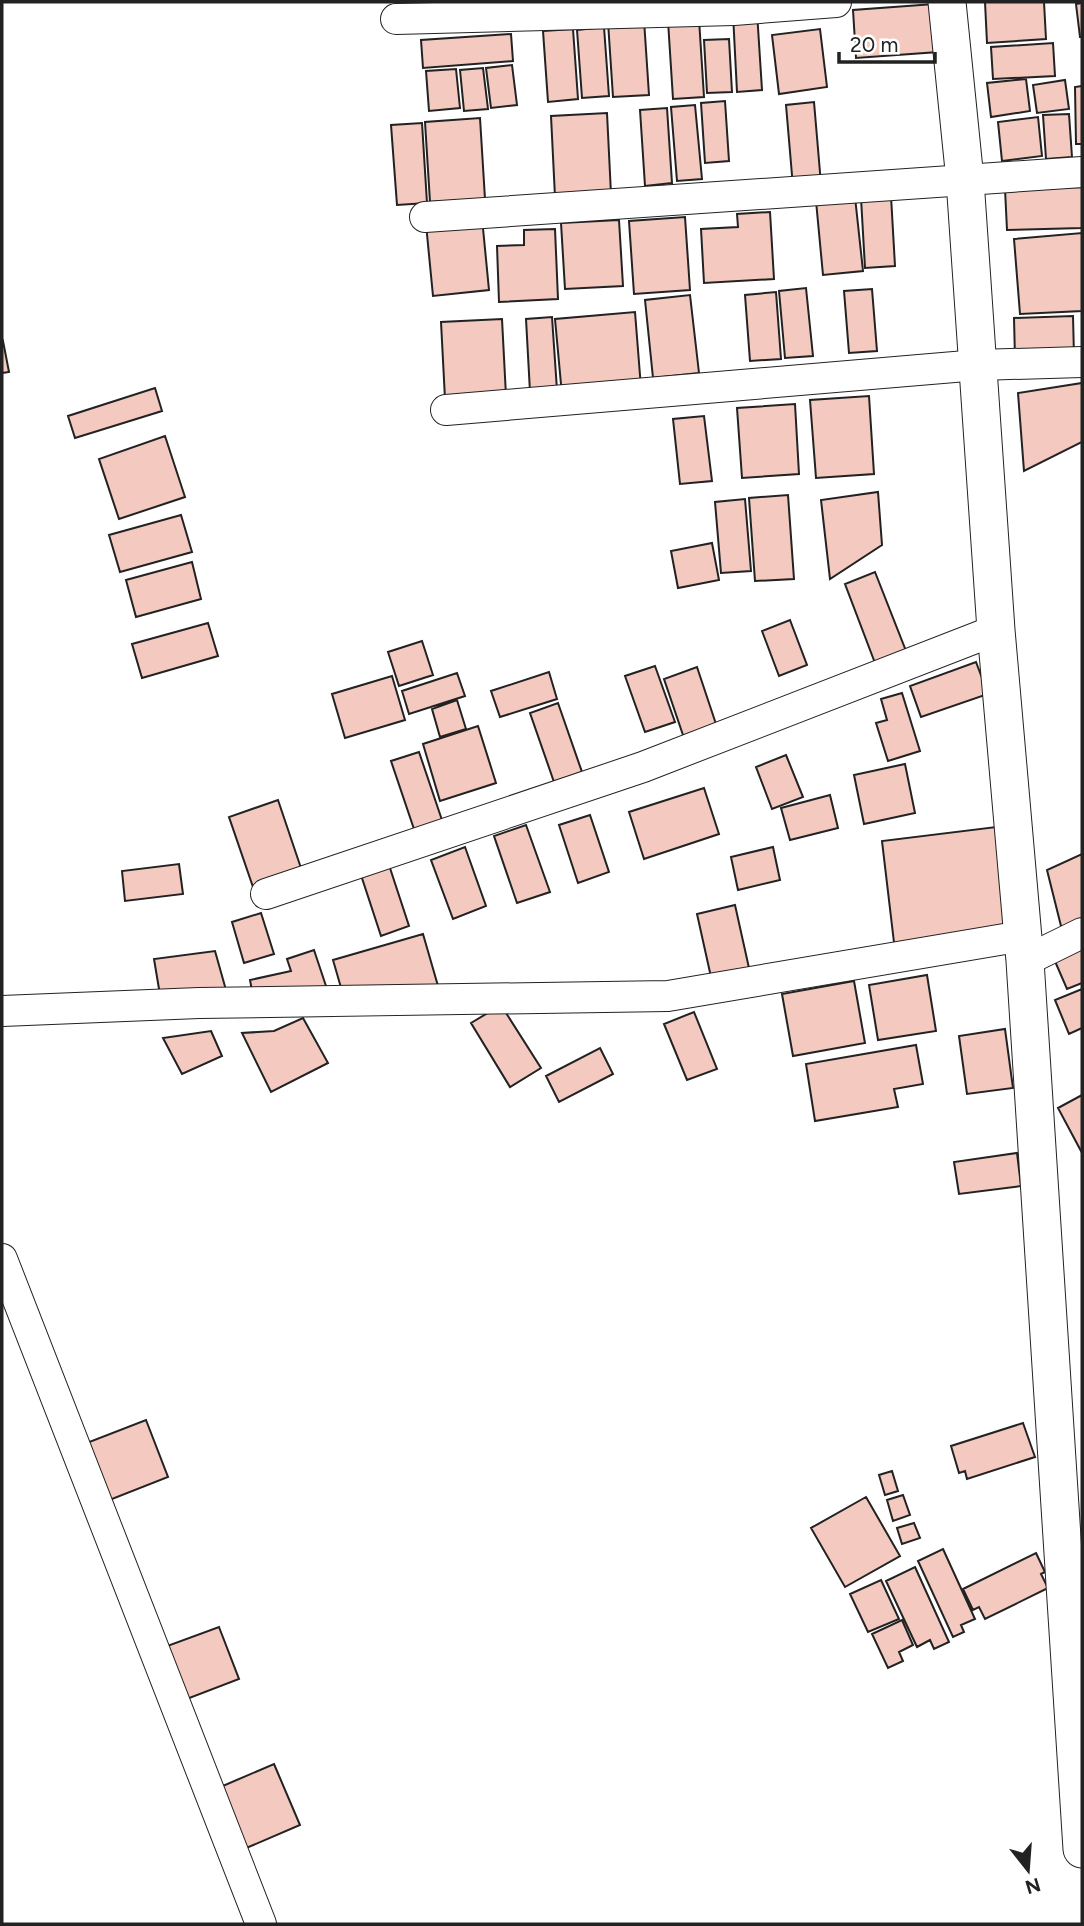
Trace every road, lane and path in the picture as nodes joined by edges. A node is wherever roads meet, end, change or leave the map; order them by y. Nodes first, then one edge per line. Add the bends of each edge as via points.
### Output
1 (836, 2) edge
2 (947, 2) edge
3 (396, 19) dead end
4 (1082, 172) edge
5 (965, 180) junction
6 (425, 216) dead end
7 (1082, 362) edge
8 (978, 365) junction
9 (446, 410) dead end
10 (996, 630) junction
11 (266, 894) dead end
12 (1082, 933) edge
13 (1023, 949) junction
14 (2, 1011) edge
15 (2, 1259) edge
16 (1082, 1849) edge
17 (261, 1924) edge

1 - 3 street via 734,10
2 - 5 street
4 - 5 street
5 - 6 street
5 - 8 street
7 - 8 street
8 - 9 street
8 - 10 street
10 - 11 street via 643,766
10 - 13 street
12 - 13 street
13 - 14 street via 668,996 199,1003
13 - 16 street
15 - 17 street

